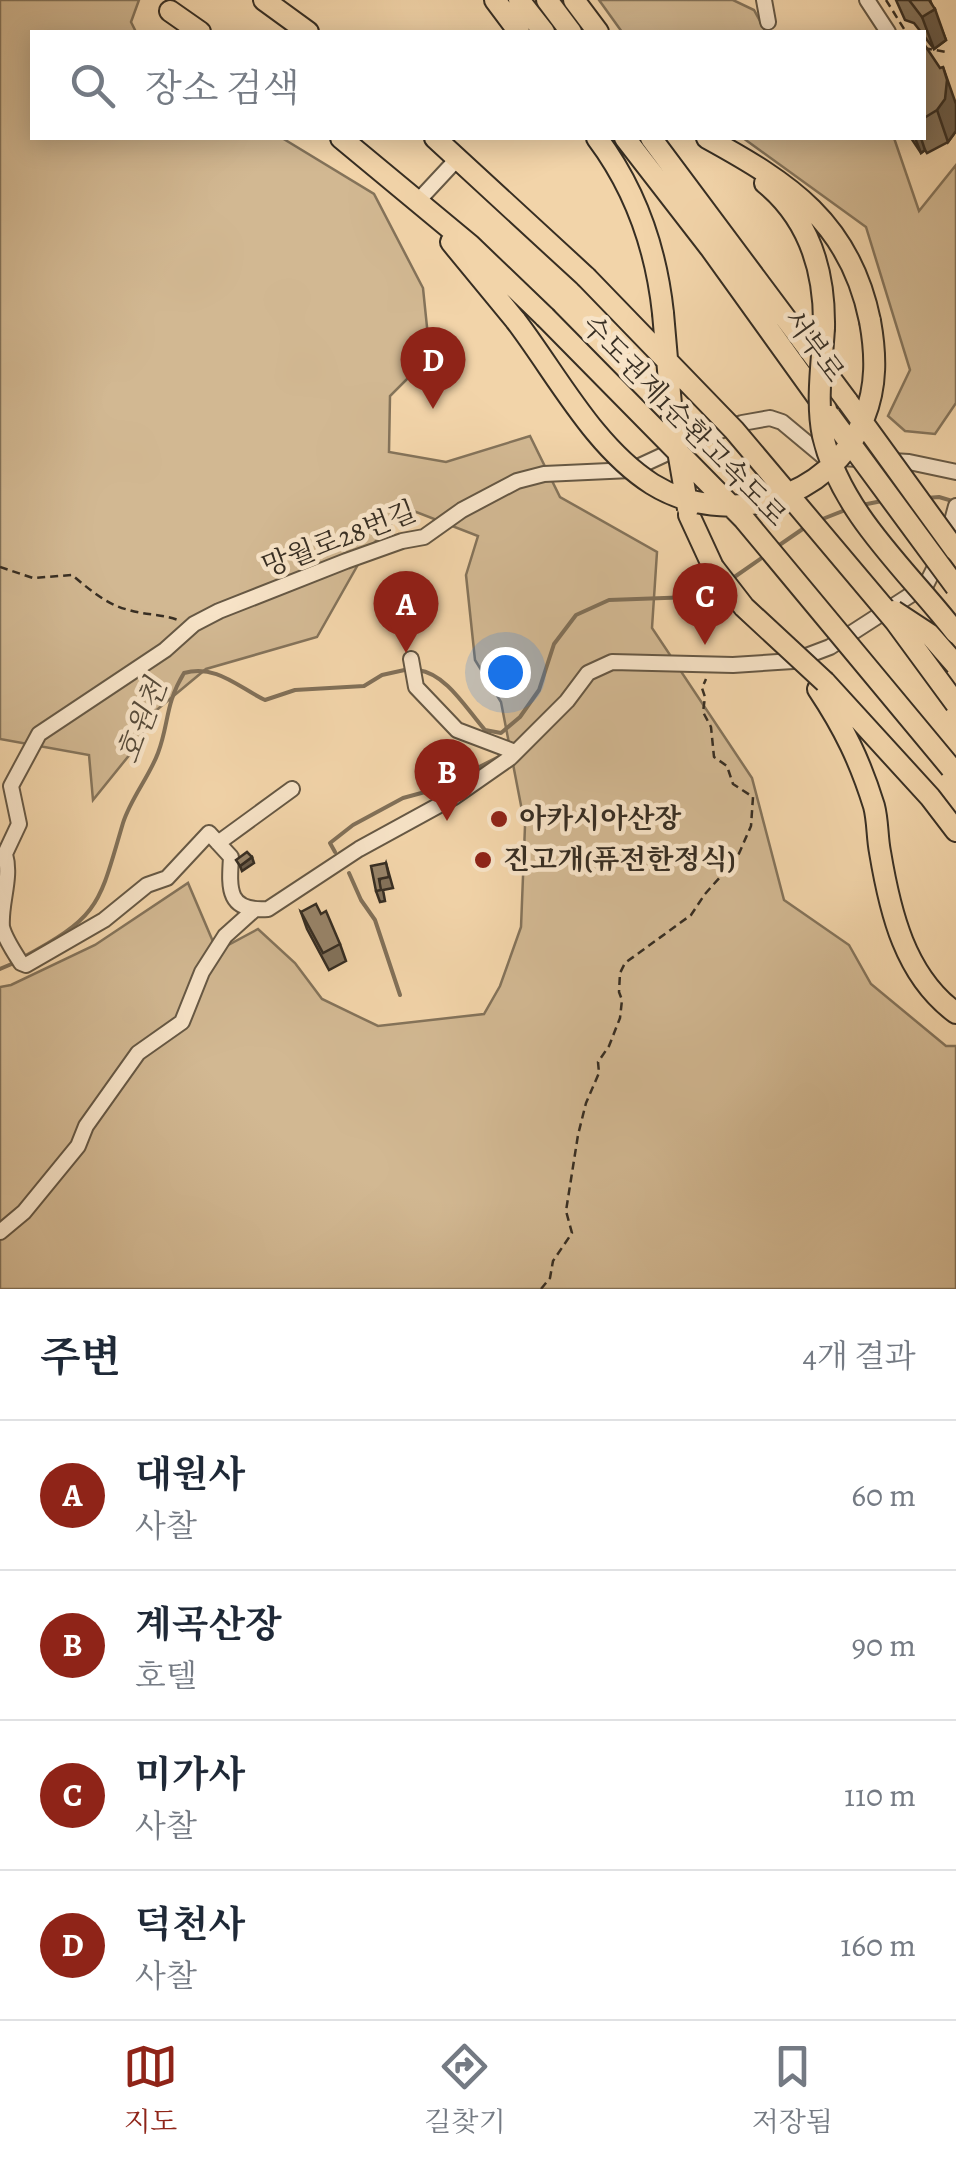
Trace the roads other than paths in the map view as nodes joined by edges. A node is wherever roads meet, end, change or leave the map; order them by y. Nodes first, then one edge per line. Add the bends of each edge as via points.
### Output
1 (264, 0) edge
2 (494, 0) edge
3 (519, 0) edge
4 (546, 0) edge
5 (574, 0) edge
6 (764, 0) edge
7 (867, 0) edge
8 (170, 11) dead end
9 (768, 22) dead end
10 (197, 30) edge
11 (305, 30) edge
12 (517, 30) edge
13 (542, 30) edge
14 (569, 30) edge
15 (596, 30) edge
16 (887, 30) edge
17 (342, 140) edge
18 (437, 140) edge
19 (598, 140) edge
20 (627, 140) edge
21 (652, 140) edge
22 (708, 140) edge
23 (709, 140) edge
24 (458, 158) junction
25 (418, 202) junction
26 (956, 472) edge
27 (954, 509) edge
28 (956, 551) edge
29 (956, 588) edge
30 (871, 595) junction
31 (956, 634) edge
32 (411, 658) dead end
33 (956, 665) edge
34 (822, 686) junction
35 (956, 704) edge
36 (515, 752) junction
37 (954, 771) edge
38 (292, 789) dead end
39 (956, 831) edge
40 (218, 843) junction
41 (3, 859) edge
42 (254, 910) junction
43 (956, 1013) edge
44 (0, 1232) edge

1 - 11 highway
2 - 12 highway
3 - 13 highway
4 - 14 highway
5 - 15 highway
6 - 9 street
7 - 16 street
8 - 10 highway
17 - 25 highway, 수도권제1순환고속도로
18 - 24 highway, 수도권제1순환고속도로
19 - 34 highway, bridge via 624,177 657,271 689,514 713,567
20 - 29 highway, 서부로, bridge
21 - 28 highway, 서부로, bridge
22 - 31 highway, bridge via 775,191 798,218 818,263 822,432 836,480
23 - 25 highway, bridge via 783,182 821,216 852,265 870,321 873,387 848,448 803,487 768,500 704,504 674,495 630,467
24 - 25 street
24 - 30 highway, 수도권제1순환고속도로, bridge via 586,277 734,430
25 - 37 highway, 수도권제1순환고속도로, bridge via 496,269 744,518
26 - 41 street, 망월로28번길 via 824,457 782,422 760,419 631,470 517,481 424,537 346,561 194,624 39,734 11,786 19,824
27 - 36 street via 926,585 830,646 793,661 612,662 588,673
30 - 33 highway, bridge via 929,634
30 - 35 highway, 수도권제1순환고속도로, bridge
32 - 36 street via 422,694 457,730
34 - 39 highway
34 - 43 highway via 875,810 898,935 927,989
36 - 42 street via 454,797 268,909
38 - 40 street
40 - 41 street via 209,832 168,878 147,885 104,920 26,965 2,929
40 - 42 street via 231,857 229,890 239,905
42 - 44 street via 225,936 182,1022 138,1053 78,1146

